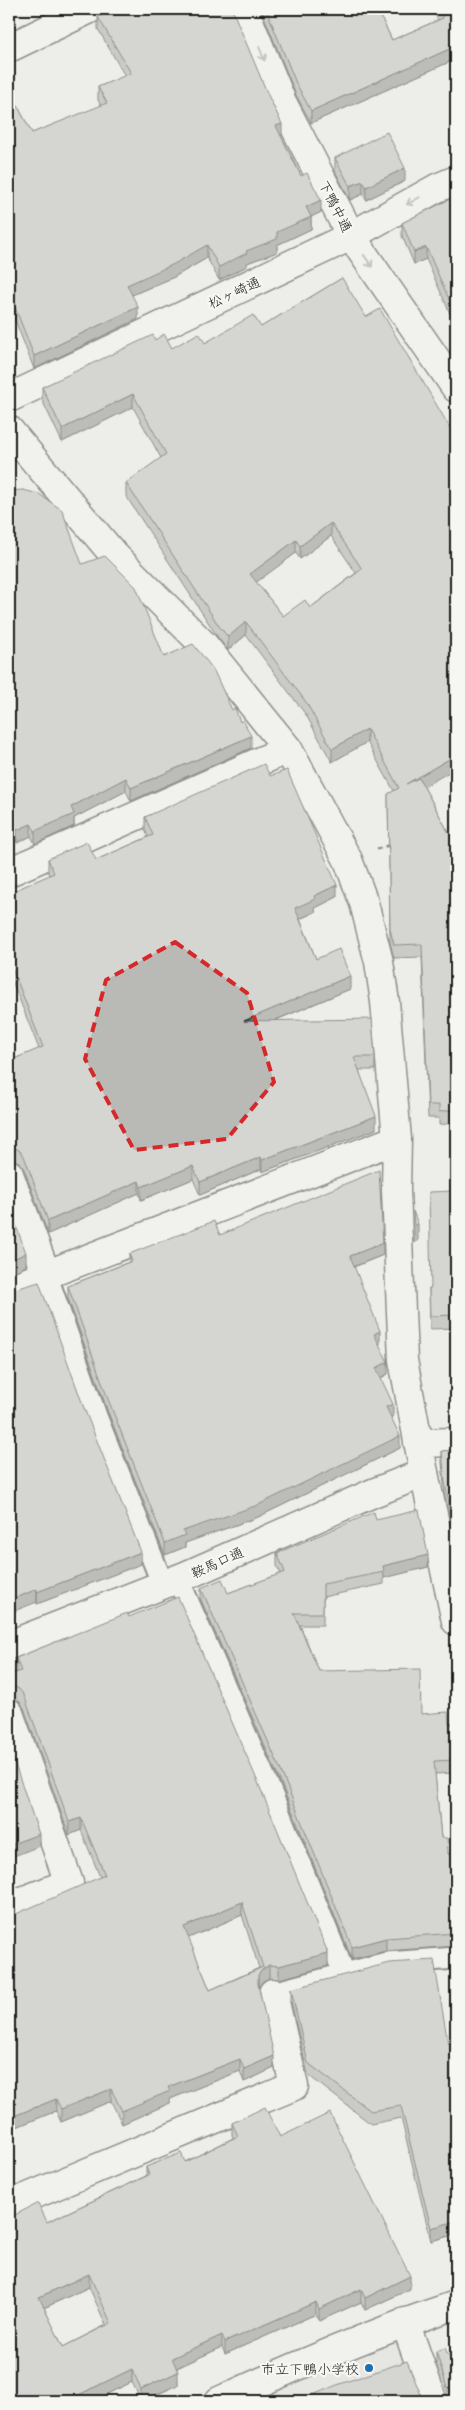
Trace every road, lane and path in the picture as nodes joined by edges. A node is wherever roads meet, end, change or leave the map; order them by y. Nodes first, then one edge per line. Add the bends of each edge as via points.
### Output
1 (90, 9) edge
2 (244, 9) edge
3 (9, 48) edge
4 (456, 180) edge
5 (351, 236) junction
6 (456, 388) edge
7 (9, 398) edge
8 (9, 430) edge
9 (288, 749) junction
10 (456, 828) edge
11 (438, 831) edge
12 (395, 844) edge
13 (348, 860) junction
14 (9, 872) edge
15 (397, 1139) junction
16 (9, 1174) edge
17 (46, 1274) junction
18 (9, 1289) edge
19 (456, 1442) edge
20 (418, 1443) junction
21 (424, 1474) junction
22 (171, 1582) junction
23 (456, 1621) edge
24 (9, 1645) edge
25 (9, 1713) edge
26 (9, 1906) edge
27 (456, 1958) edge
28 (344, 1973) junction
29 (273, 1994) joint
30 (9, 2205) edge
31 (456, 2304) edge
32 (405, 2322) junction
33 (219, 2401) edge
34 (433, 2401) edge

1 - 3 street
2 -> 5 street, 下鴨中通 via 282,102
4 -> 5 street, 松ヶ崎通
5 -> 6 street, 下鴨中通
5 - 7 street, 松ヶ崎通
8 - 9 street via 114,555 204,645
9 - 13 street
9 - 14 street
10 - 11 path
12 - 13 path
13 - 15 street via 364,903 379,962
15 - 17 street
15 - 20 street via 403,1360
16 - 17 street
17 - 18 street
17 - 22 lane via 96,1416
19 - 20 street
20 - 21 street
21 - 22 street, 鞍馬口通 via 373,1493
21 - 23 street
22 - 24 street, 鞍馬口通
22 - 28 lane via 269,1788
25 - 26 street via 69,1882
27 - 28 lane via 387,1963
28 - 29 lane
29 - 30 street via 294,2086
31 - 32 street
32 - 33 street via 306,2361
32 - 34 street

